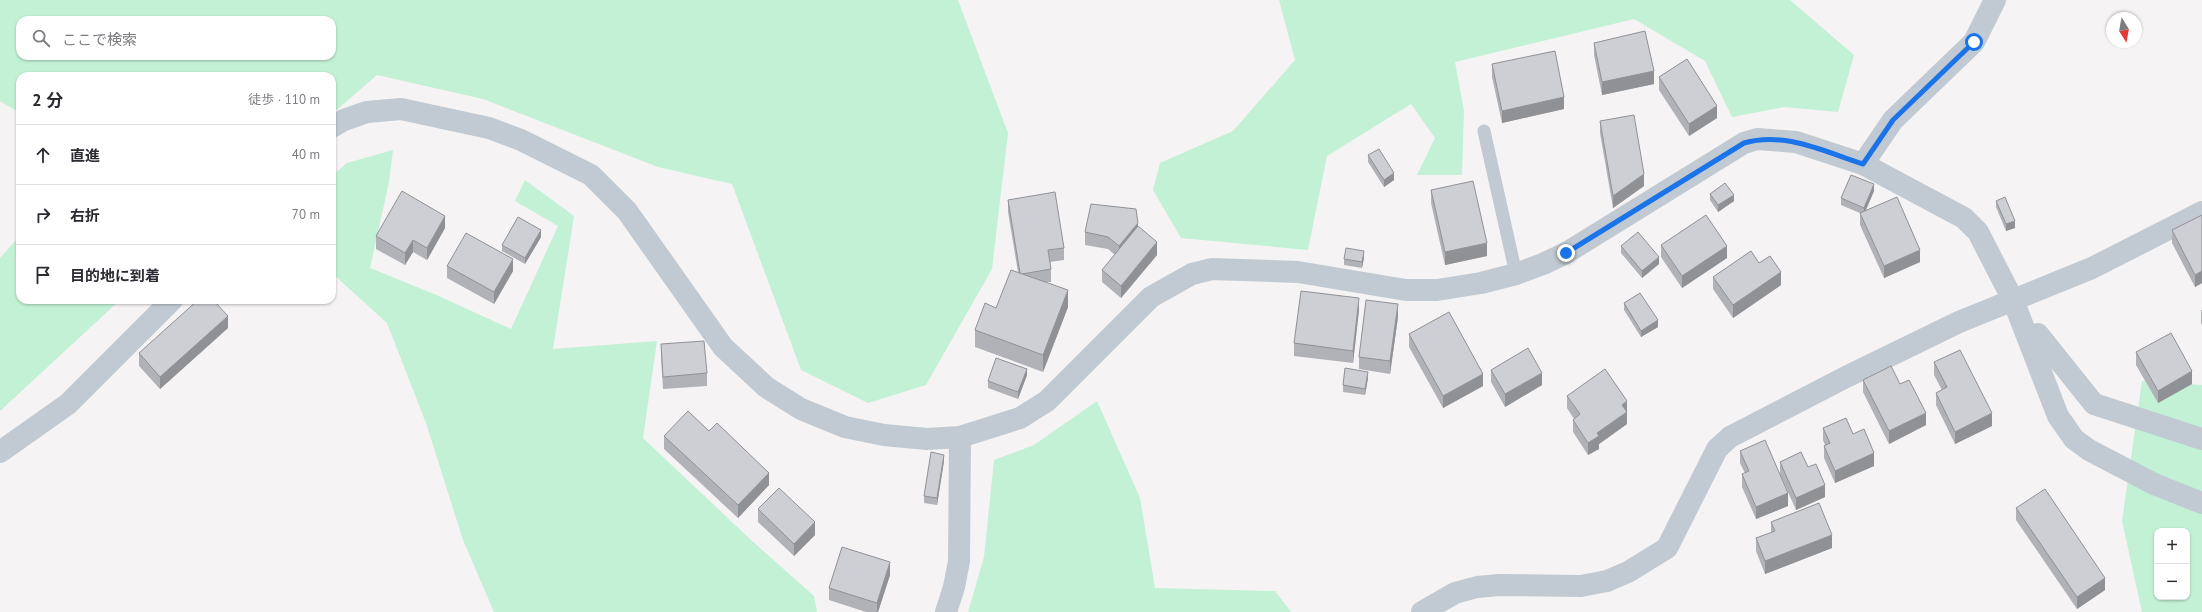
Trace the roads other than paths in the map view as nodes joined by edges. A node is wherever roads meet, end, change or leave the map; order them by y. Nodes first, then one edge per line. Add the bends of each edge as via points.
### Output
1 (1995, 0) edge
2 (336, 125) edge
3 (1484, 131) dead end
4 (1863, 164) junction
5 (2202, 212) edge
6 (1516, 274) junction
7 (2013, 300) junction
8 (168, 304) edge
9 (2028, 338) junction
10 (2199, 435) edge
11 (960, 437) junction
12 (0, 452) edge
13 (2202, 503) edge
14 (946, 612) edge
15 (1422, 612) edge

1 - 4 street via 1974,42 1893,120
2 - 11 street via 367,112 400,109 489,128 521,140 592,175 627,211 723,347 766,387 801,409 845,427 884,435 927,439
3 - 6 lane
4 - 6 street via 1796,142 1757,139 1744,143 1566,253
4 - 7 street via 1964,218 1978,232
5 - 7 street via 2092,268
6 - 11 street via 1481,283 1430,290 1406,290 1298,272 1212,269 1192,274 1151,297 1047,401 1020,418
7 - 9 street
7 - 15 street via 1931,335 1730,437 1717,449 1667,548 1628,572 1607,581 1581,586 1499,585 1477,588 1455,593
8 - 12 street via 68,404
9 - 10 street via 2038,334 2094,404
9 - 13 street via 2058,416 2074,438 2089,450 2154,484
11 - 14 street via 959,561

